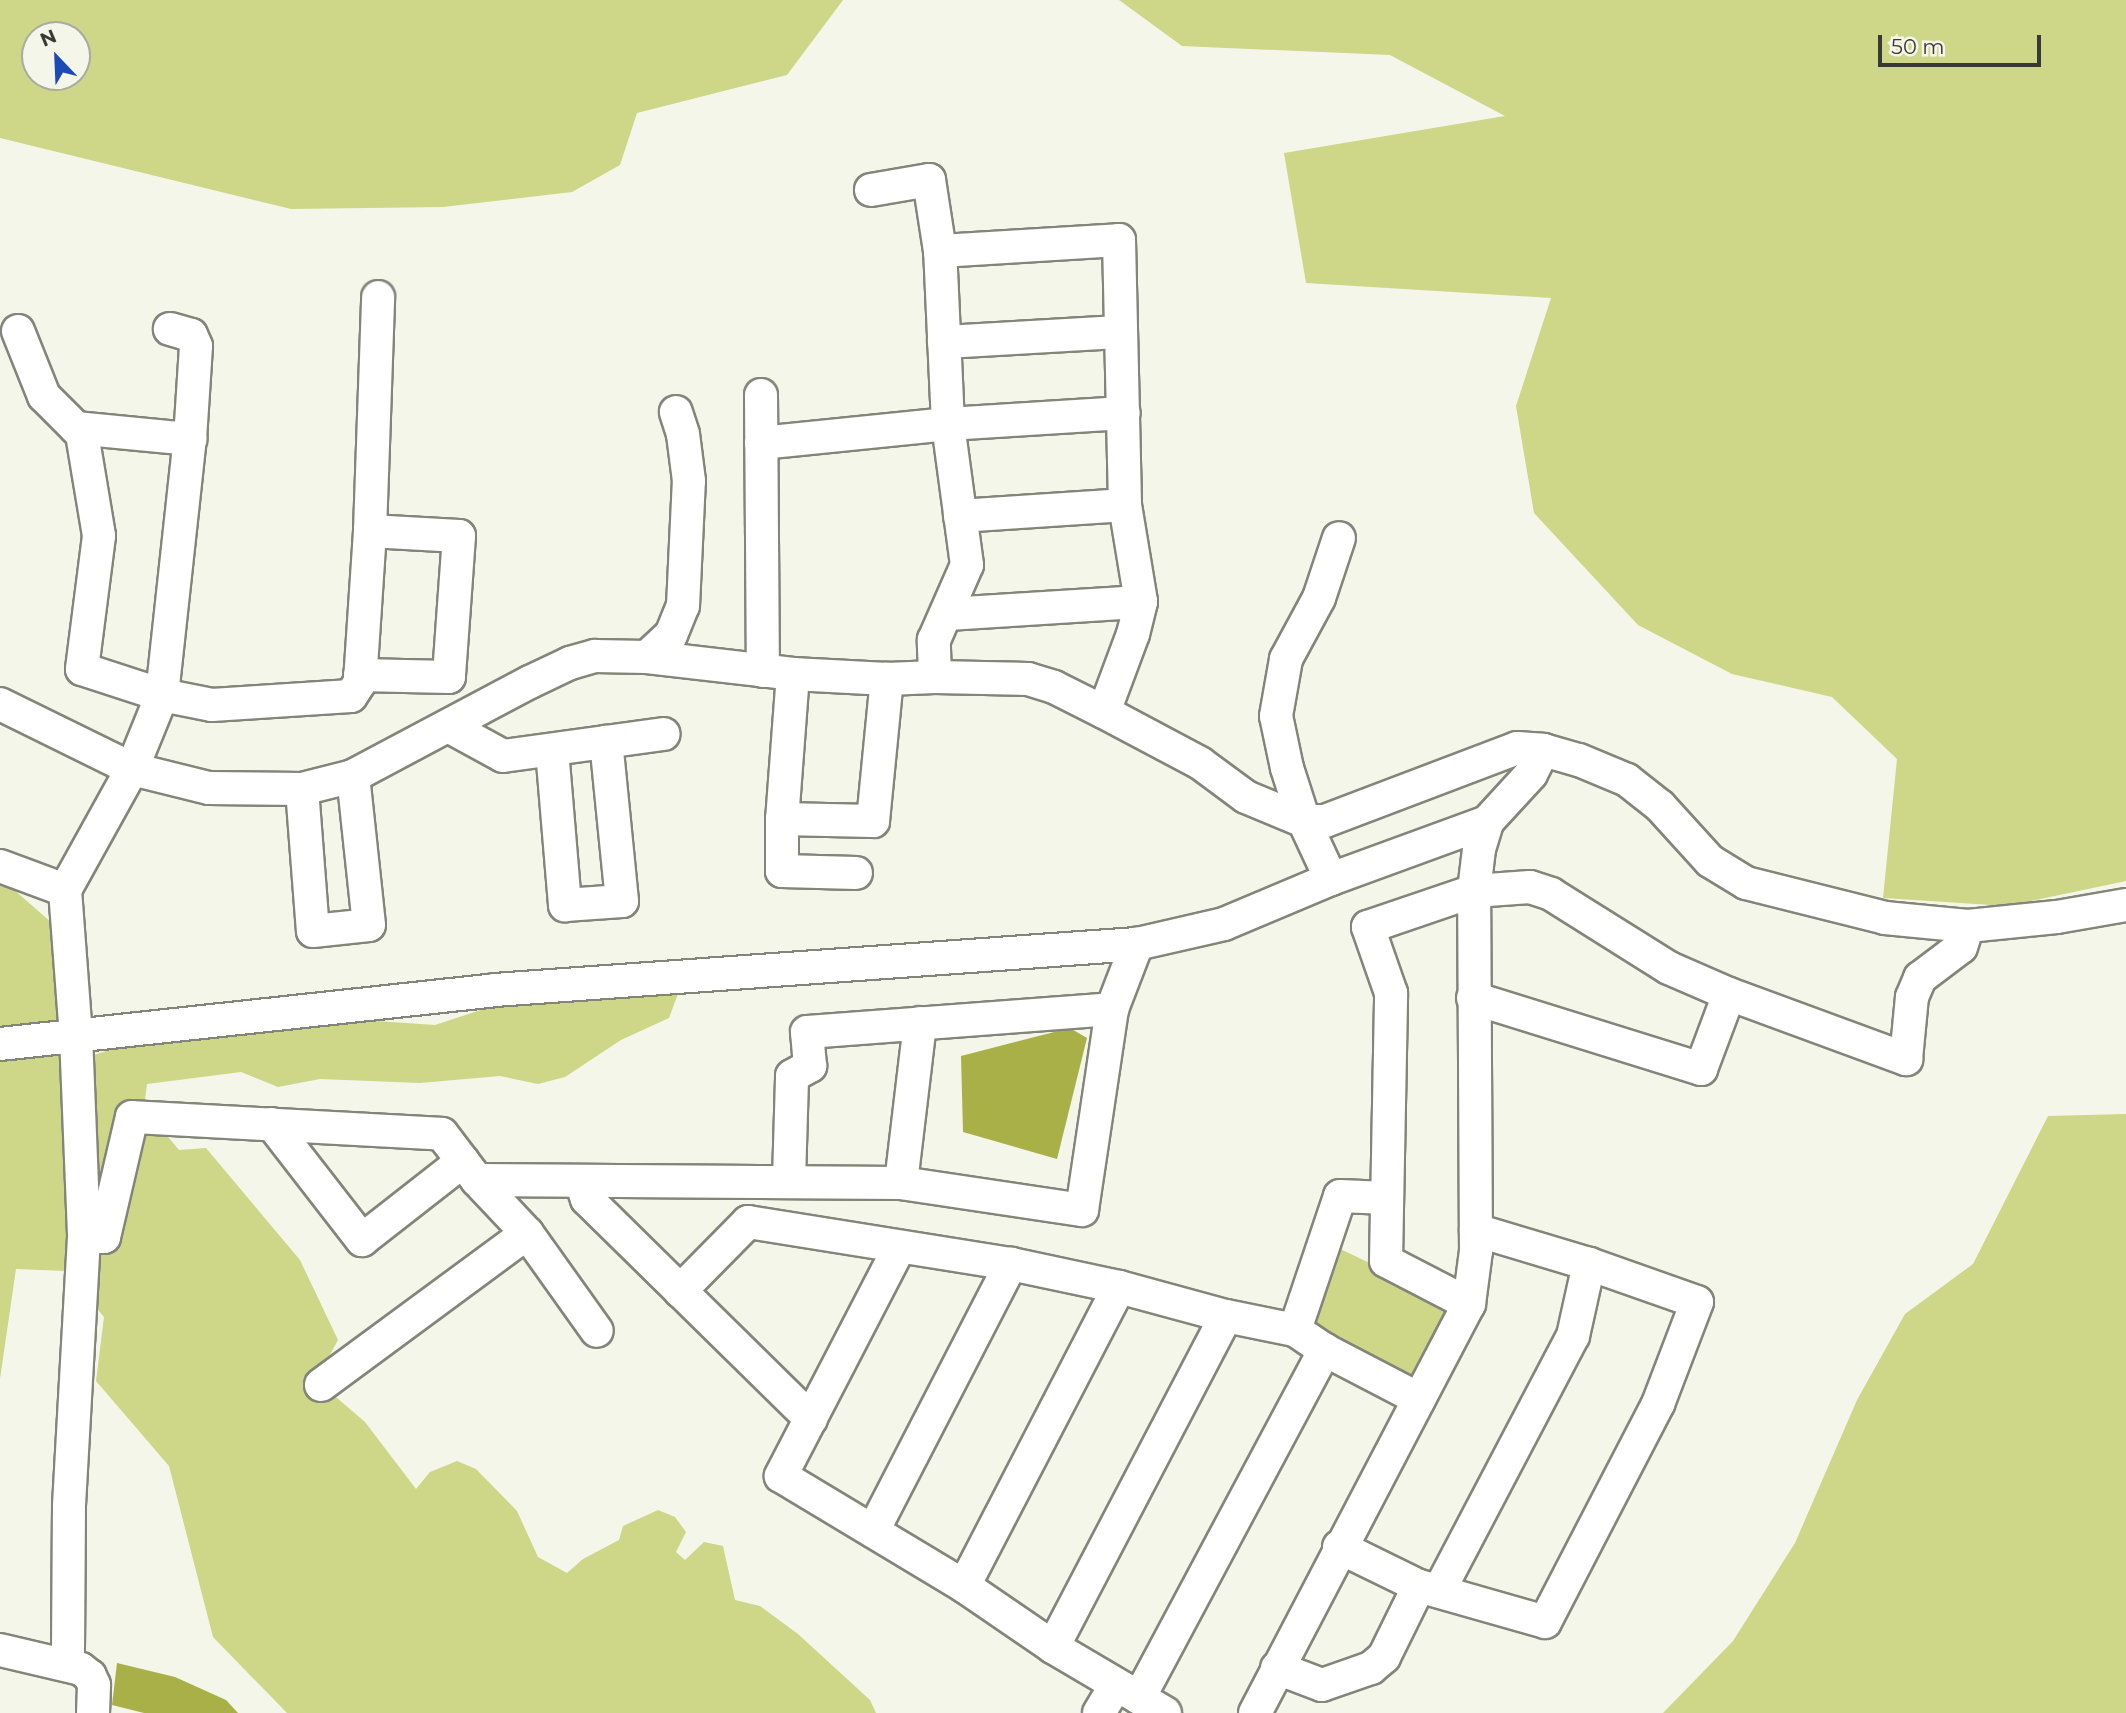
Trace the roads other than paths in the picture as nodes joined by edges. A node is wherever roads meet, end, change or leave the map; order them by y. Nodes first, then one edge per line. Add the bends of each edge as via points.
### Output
1 (871, 190) dead end
2 (940, 251) junction
3 (378, 297) dead end
4 (170, 330) dead end
5 (18, 331) dead end
6 (1120, 332) junction
7 (944, 342) junction
8 (761, 395) dead end
9 (676, 412) dead end
10 (1124, 413) junction
11 (948, 424) junction
12 (76, 428) junction
13 (190, 439) junction
14 (761, 443) junction
15 (1125, 505) junction
16 (960, 516) junction
17 (370, 531) junction
18 (1339, 538) dead end
19 (1141, 603) junction
20 (948, 614) junction
21 (647, 657) junction
22 (778, 673) junction
23 (360, 675) junction
24 (935, 677) junction
25 (887, 679) junction
26 (162, 695) junction
27 (0, 704) edge
28 (1104, 712) junction
29 (450, 727) junction
30 (664, 734) dead end
31 (606, 742) junction
32 (552, 750) junction
33 (1543, 750) junction
34 (132, 769) junction
35 (353, 776) junction
36 (302, 789) junction
37 (782, 818) junction
38 (1304, 821) junction
39 (1487, 822) junction
40 (0, 866) edge
41 (856, 873) dead end
42 (1331, 879) junction
43 (65, 890) junction
44 (1474, 891) junction
45 (2126, 905) edge
46 (1968, 926) junction
47 (1137, 944) junction
48 (1730, 994) junction
49 (1473, 998) junction
50 (1112, 1009) junction
51 (920, 1023) junction
52 (76, 1035) junction
53 (0, 1044) edge
54 (272, 1125) junction
55 (470, 1170) junction
56 (789, 1180) junction
57 (581, 1181) junction
58 (901, 1183) junction
59 (1387, 1198) junction
60 (1476, 1230) junction
61 (527, 1233) junction
62 (84, 1237) junction
63 (899, 1248) junction
64 (1011, 1264) junction
65 (1589, 1264) junction
66 (1119, 1287) junction
67 (680, 1291) junction
68 (1469, 1304) junction
69 (1226, 1316) junction
70 (1295, 1330) junction
71 (597, 1331) dead end
72 (1325, 1350) junction
73 (321, 1385) dead end
74 (1419, 1399) junction
75 (811, 1419) junction
76 (873, 1531) junction
77 (1339, 1547) junction
78 (964, 1586) junction
79 (1429, 1588) junction
80 (1053, 1647) junction
81 (0, 1650) edge
82 (68, 1665) junction
83 (1278, 1668) junction
84 (1140, 1699) edge
85 (93, 1713) edge
86 (1099, 1713) edge
87 (1255, 1713) edge

1 - 2 street via 929,180
2 - 6 street via 1119,240
2 - 7 street
3 - 17 street
4 - 13 street via 191,335 196,346
5 - 12 street via 44,396
6 - 7 street
6 - 10 street
7 - 11 street
8 - 14 street
9 - 21 street via 689,481 683,606 671,635
10 - 11 street
10 - 15 street
11 - 14 street
11 - 16 street
12 - 13 street
12 - 26 street via 82,434 99,536 82,669
13 - 26 street
14 - 22 street
15 - 16 street
15 - 19 street
16 - 20 street via 967,565
17 - 23 street
17 - 23 street via 459,536 449,677
18 - 38 street via 1319,598 1286,659 1276,716
19 - 20 street
19 - 28 street
20 - 24 street via 934,639
21 - 22 street
21 - 29 street via 595,656 570,663
22 - 25 street
22 - 37 street
23 - 26 street via 351,696 336,699 212,705
24 - 25 street
24 - 28 street via 1028,679
25 - 37 street via 873,821
26 - 34 street
27 - 34 street
28 - 38 street via 1200,763 1247,797
29 - 32 street via 503,756
29 - 35 street
30 - 31 street
31 - 32 street
31 - 32 street via 622,901 565,905
33 - 38 street via 1517,748 1325,821
33 - 39 street via 1531,774
33 - 46 street via 1627,780 1660,806 1710,861 1746,883 1885,919
34 - 36 street via 209,788
34 - 43 street
35 - 36 street
35 - 36 street via 369,925 313,931
37 - 41 street via 782,871
38 - 42 street
39 - 42 street
39 - 44 street
40 - 43 street
42 - 47 street via 1224,924
43 - 52 street
44 - 48 street via 1530,887 1551,894 1669,968
44 - 49 street
44 - 59 street via 1368,927 1391,993
45 - 46 street
46 - 48 street via 1961,947 1920,978 1912,997 1906,1059
47 - 50 street
47 - 52 street via 495,990
48 - 49 street via 1701,1069
49 - 60 street
50 - 51 street
50 - 58 street via 1082,1210
51 - 56 street via 807,1032 810,1066 792,1076
51 - 58 street
52 - 53 street
52 - 62 street
54 - 55 street via 442,1135
54 - 55 street via 362,1240
54 - 62 street via 132,1117 104,1237
55 - 57 street
55 - 61 street
56 - 57 street
56 - 58 street
57 - 67 street via 587,1199
59 - 68 street via 1386,1261
59 - 70 street via 1340,1196
60 - 65 street
60 - 68 street
61 - 71 street
61 - 73 street
62 - 82 street via 69,1507
63 - 64 street
63 - 67 street via 748,1223
63 - 75 street
64 - 66 street
64 - 76 street
65 - 79 street via 1573,1336
65 - 79 street via 1697,1302 1658,1404 1545,1622
66 - 69 street
66 - 78 street
67 - 75 street
68 - 74 street
69 - 70 street
69 - 80 street
70 - 72 street
72 - 74 street
72 - 84 street
74 - 77 street
75 - 76 street via 781,1476
76 - 78 street
77 - 79 street
77 - 83 street
78 - 80 street
79 - 83 street via 1384,1657 1371,1668 1322,1685
80 - 84 street
81 - 82 street
82 - 85 street via 90,1676
83 - 87 street
84 - 86 street

